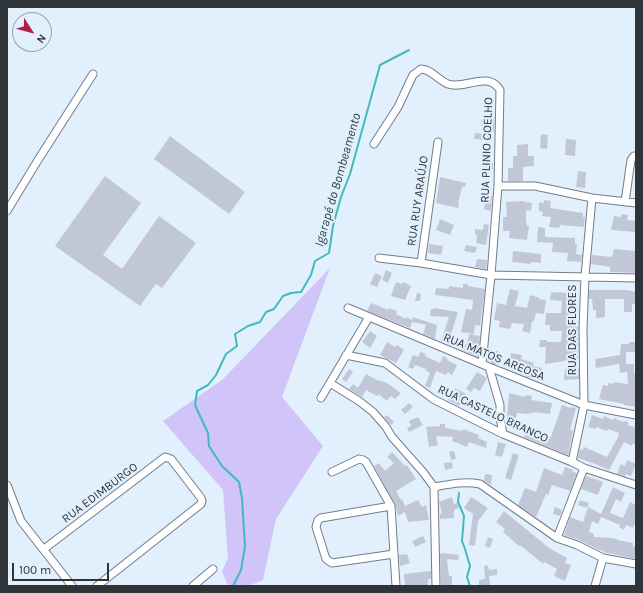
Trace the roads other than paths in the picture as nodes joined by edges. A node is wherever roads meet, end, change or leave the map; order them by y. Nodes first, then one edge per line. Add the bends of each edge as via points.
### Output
1 (93, 74) dead end
2 (438, 142) dead end
3 (374, 144) dead end
4 (636, 156) edge
5 (498, 186) junction
6 (592, 198) junction
7 (625, 202) junction
8 (636, 203) edge
9 (7, 211) edge
10 (379, 258) dead end
11 (421, 263) junction
12 (491, 276) junction
13 (585, 276) junction
14 (636, 278) edge
15 (348, 308) dead end
16 (369, 317) junction
17 (346, 355) junction
18 (485, 366) junction
19 (330, 383) junction
20 (322, 398) dead end
21 (584, 405) junction
22 (636, 415) edge
23 (503, 434) junction
24 (572, 462) junction
25 (584, 468) junction
26 (332, 472) dead end
27 (7, 485) edge
28 (636, 485) edge
29 (434, 487) junction
30 (391, 506) junction
31 (557, 538) junction
32 (44, 549) junction
33 (394, 554) junction
34 (603, 558) junction
35 (636, 564) edge
36 (213, 569) dead end
37 (72, 586) edge
38 (97, 586) edge
39 (193, 586) edge
40 (396, 586) edge
41 (436, 586) edge
42 (595, 586) edge

1 - 9 street
2 - 11 street, RUA RUY ARAÚJO
3 - 5 street, RUA PLINIO COELHO via 390,121 417,71 425,69 449,84 490,81 500,90
4 - 7 street via 631,160
5 - 6 street via 535,186
5 - 12 street, RUA PLINIO COELHO
6 - 7 street
6 - 13 street, RUA DAS FLORES
7 - 8 street
10 - 11 street
11 - 12 street
12 - 13 street
12 - 18 street, RUA PLINIO COELHO
13 - 14 street
13 - 21 street, RUA DAS FLORES
15 - 16 street, RUA MATOS AREOSA
16 - 17 street
16 - 18 street, RUA MATOS AREOSA
17 - 19 street
17 - 23 street, RUA CASTELO BRANCO via 384,363 433,399
18 - 21 street, RUA MATOS AREOSA
18 - 23 street via 499,399
19 - 20 street
19 - 29 street via 373,412
21 - 22 street, RUA MATOS AREOSA
21 - 24 street, RUA DAS FLORES
23 - 24 street, RUA CASTELO BRANCO
24 - 25 street, RUA CASTELO BRANCO
25 - 28 street, RUA CASTELO BRANCO
25 - 31 street
26 - 30 street via 359,459 363,460
27 - 32 street via 21,521
29 - 31 street via 470,482 480,484
29 - 41 street
30 - 33 street
30 - 33 street via 321,518 316,527 326,559 332,563
31 - 34 street
32 - 37 street
32 - 38 street, RUA EDIMBURGO via 165,457 171,459 201,498 201,504
33 - 40 street
34 - 35 street
34 - 42 street
36 - 39 street

